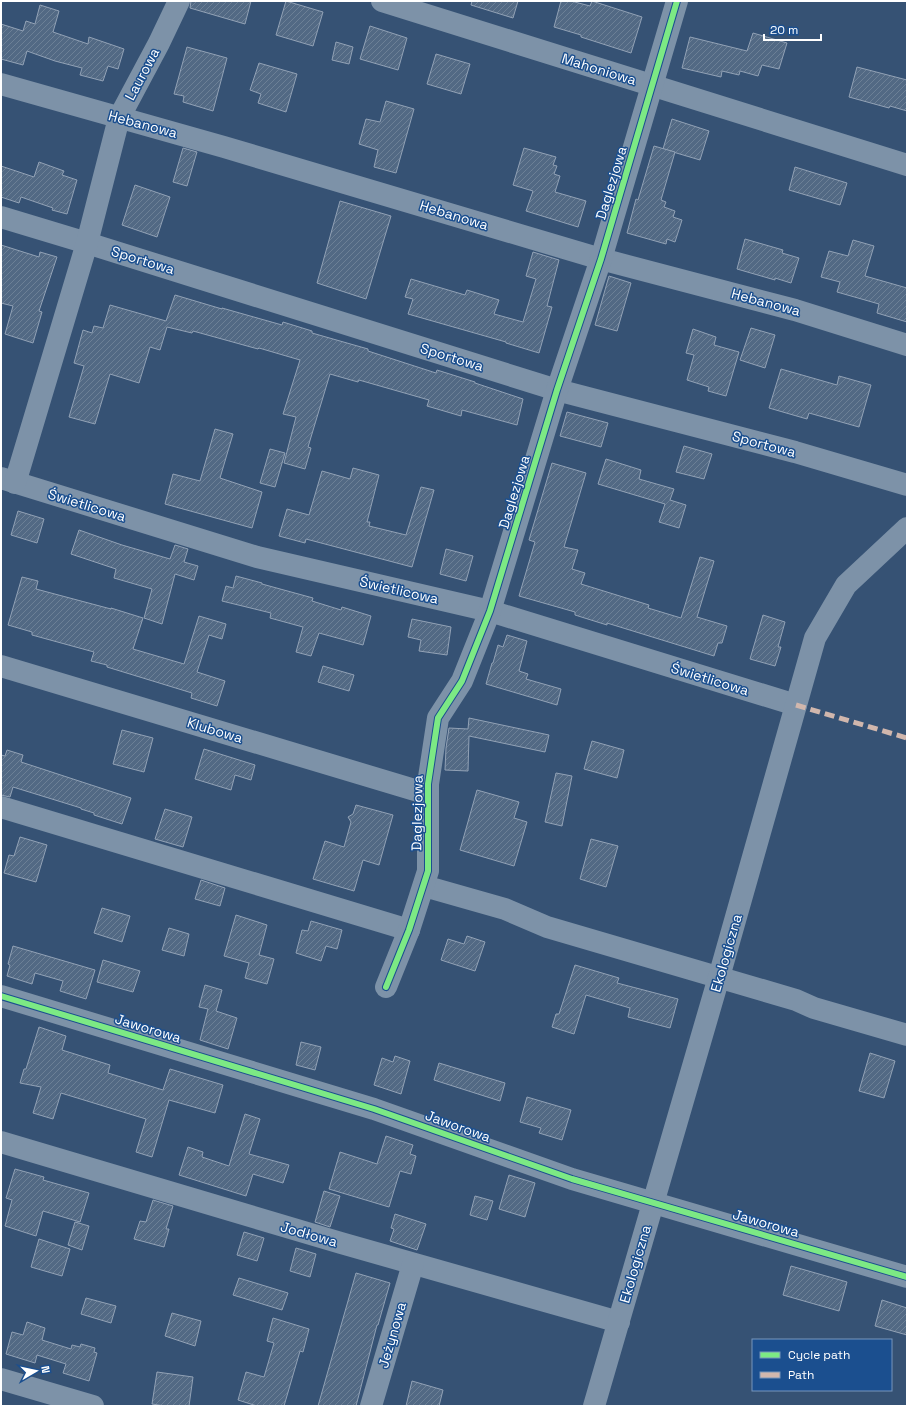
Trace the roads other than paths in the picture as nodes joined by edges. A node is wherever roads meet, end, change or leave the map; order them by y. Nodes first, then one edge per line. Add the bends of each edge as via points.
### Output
1 (179, 1) edge
2 (382, 1) edge
3 (677, 1) edge
4 (1, 84) edge
5 (652, 86) junction
6 (119, 118) junction
7 (907, 165) edge
8 (1, 217) edge
9 (87, 243) junction
10 (601, 259) junction
11 (907, 345) edge
12 (557, 390) junction
13 (8, 480) edge
14 (907, 485) edge
15 (907, 528) edge
16 (490, 611) junction
17 (1, 666) edge
18 (796, 705) junction
19 (428, 794) junction
20 (1, 807) edge
21 (424, 886) junction
22 (409, 930) junction
23 (719, 977) junction
24 (386, 987) dead end
25 (1, 996) edge
26 (907, 1035) edge
27 (1, 1142) edge
28 (653, 1202) junction
29 (413, 1264) junction
30 (907, 1277) edge
31 (619, 1322) junction
32 (1, 1379) edge
33 (93, 1406) edge
34 (371, 1406) edge
35 (594, 1406) edge

1 - 6 street, Laurowa
2 - 5 street, Mahoniowa
3 - 5 street, Daglezjowa
4 - 6 street, Hebanowa
5 - 7 street, Mahoniowa
5 - 10 street, Daglezjowa
6 - 9 street, Laurowa
6 - 10 street, Hebanowa
8 - 9 street, Sportowa
9 - 12 street, Sportowa
9 - 13 street, Laurowa
10 - 11 street, Hebanowa via 795,310
10 - 12 street, Daglezjowa
12 - 14 street, Sportowa via 795,452
12 - 16 street, Daglezjowa
13 - 16 street, Świetlicowa via 256,558
15 - 18 street, Ekologiczna via 846,585 815,638
16 - 18 street, Świetlicowa
16 - 19 street, Daglezjowa via 462,681 438,718
17 - 19 street, Klubowa
18 - 23 street, Ekologiczna
19 - 21 street, Daglezjowa via 428,871
20 - 22 street
21 - 22 street, Daglezjowa
21 - 23 street via 505,909 547,927
22 - 24 street, Daglezjowa
23 - 26 street
23 - 28 street, Ekologiczna
25 - 28 street, Jaworowa via 374,1109 572,1179
27 - 29 street, Jodłowa
28 - 30 street, Jaworowa
28 - 31 street, Ekologiczna
29 - 31 street, Jodłowa
29 - 34 street, Jeżynowa
31 - 35 street, Ekologiczna
32 - 33 street

